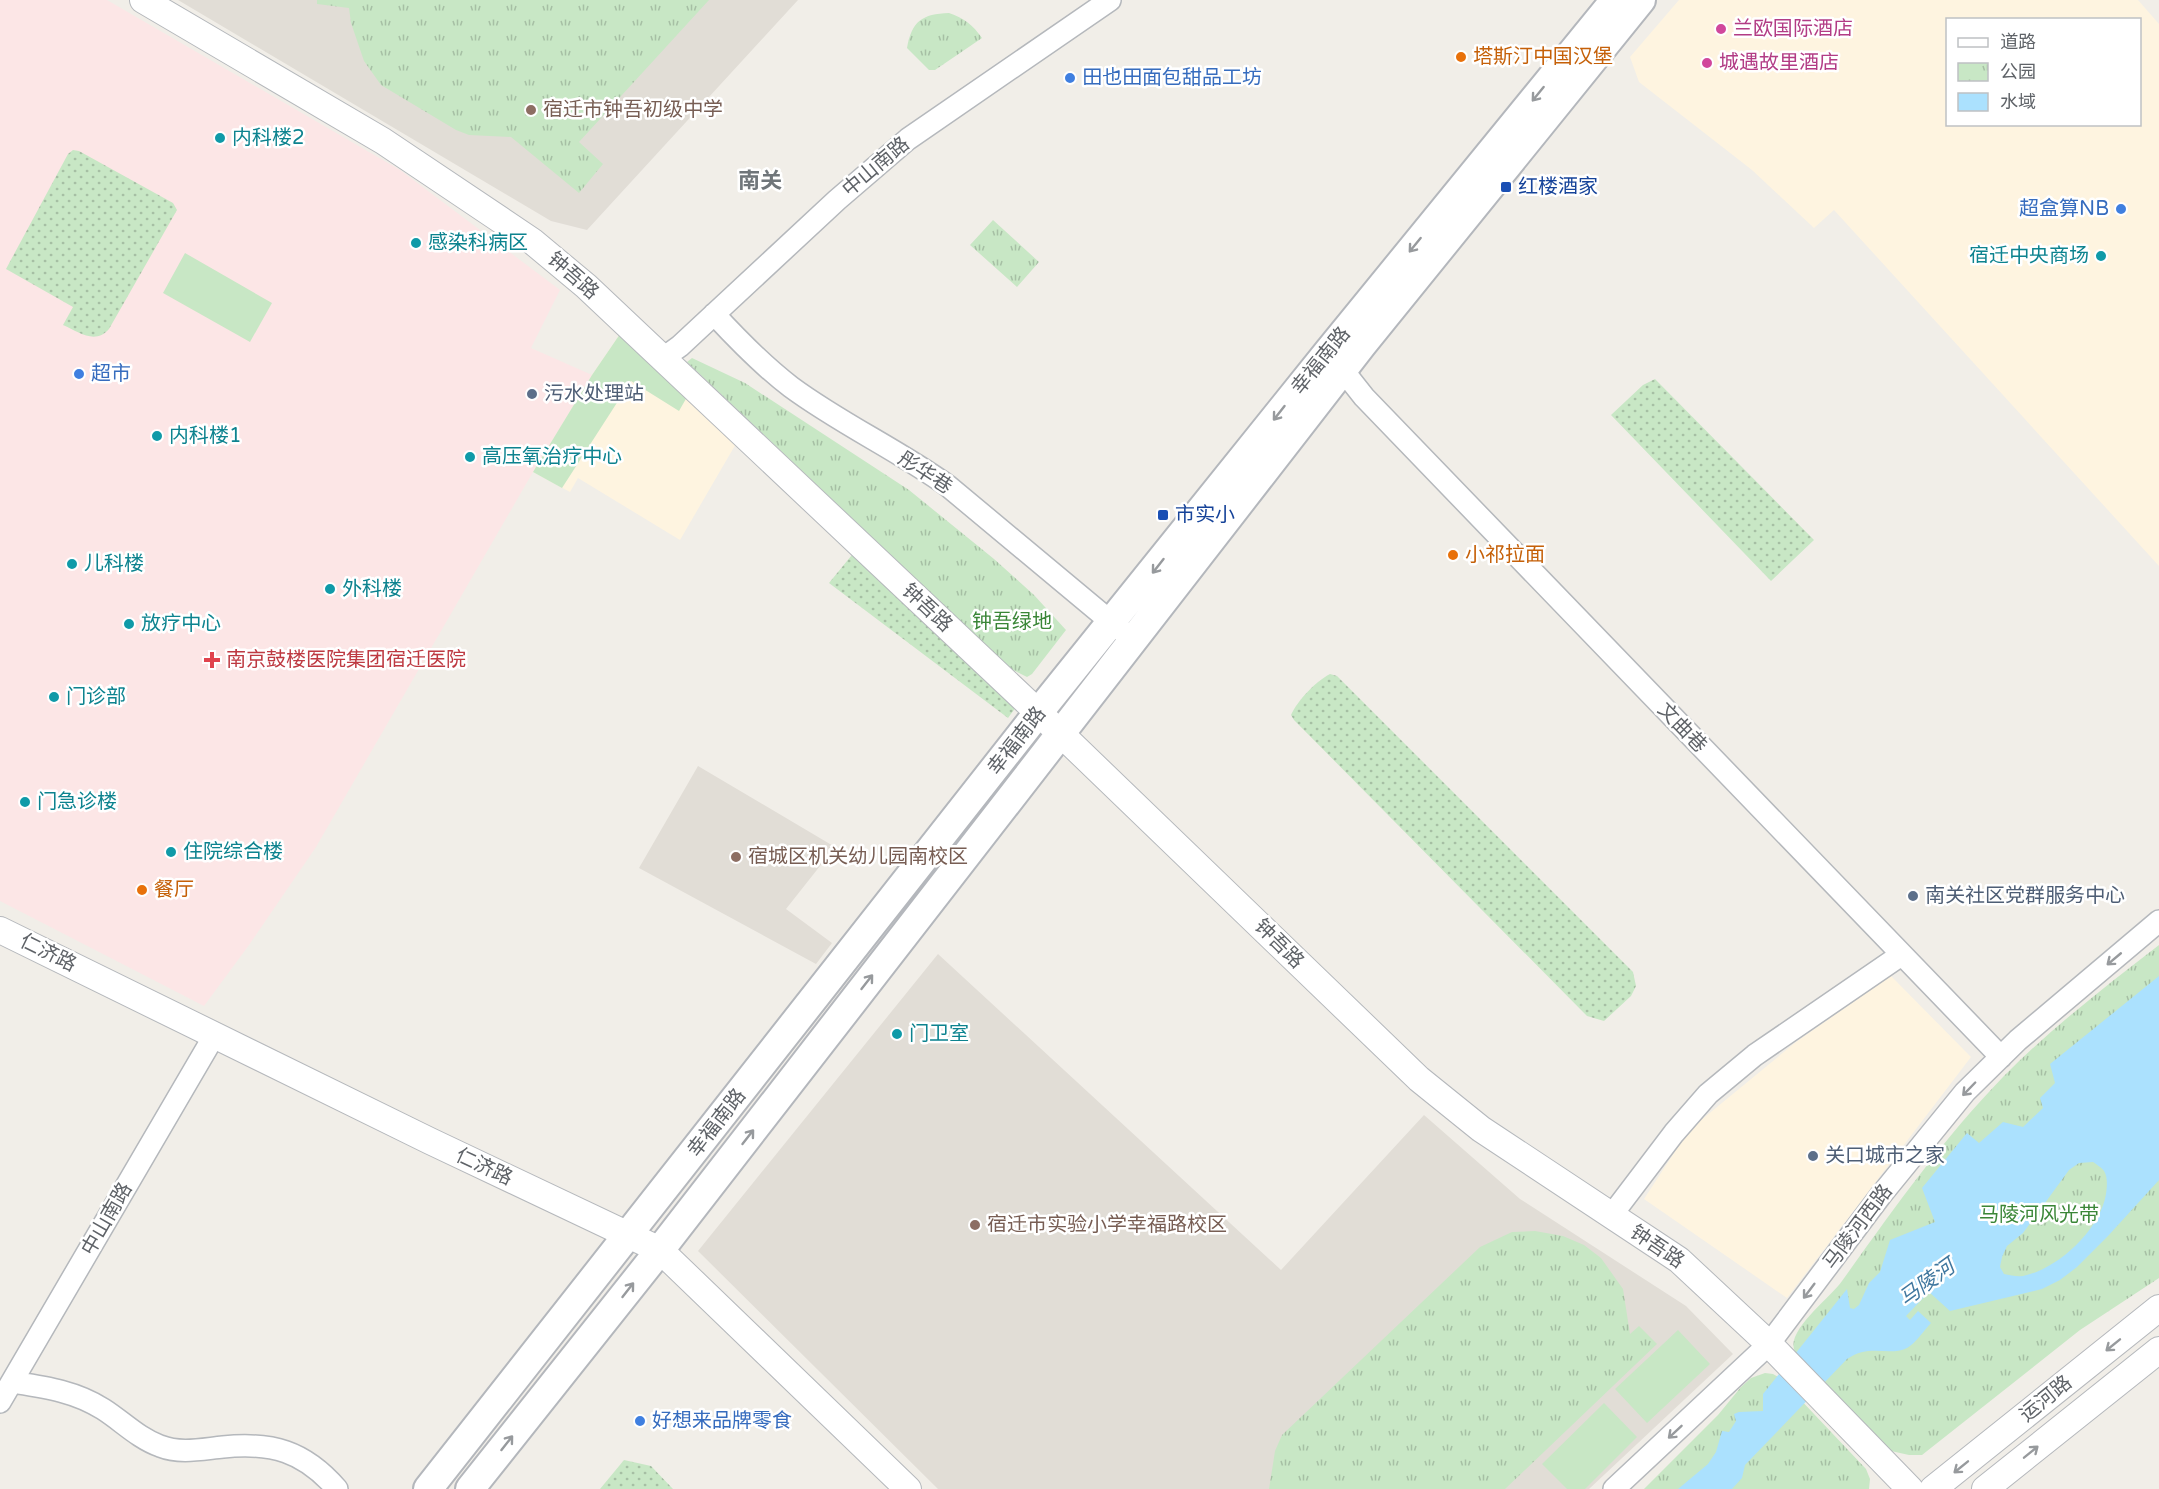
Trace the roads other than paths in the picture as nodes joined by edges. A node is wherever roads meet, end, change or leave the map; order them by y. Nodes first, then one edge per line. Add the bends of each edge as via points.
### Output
1 (143, 0) edge
2 (1110, 0) edge
3 (1628, 2) edge
4 (714, 314) junction
5 (662, 359) junction
6 (1335, 361) junction
7 (1123, 631) junction
8 (1038, 713) junction
9 (1060, 733) junction
10 (2159, 921) edge
11 (0, 930) edge
12 (1901, 955) junction
13 (214, 1036) junction
14 (2001, 1057) junction
15 (1611, 1216) junction
16 (629, 1234) junction
17 (660, 1250) junction
18 (2159, 1308) edge
19 (2159, 1350) edge
20 (1776, 1352) junction
21 (12, 1382) junction
22 (0, 1402) edge
23 (337, 1489) edge
24 (428, 1489) edge
25 (470, 1489) edge
26 (908, 1489) edge
27 (1614, 1489) edge
28 (1910, 1489) edge
29 (1933, 1489) edge
30 (1985, 1489) edge

1 - 5 street, 钟吾路 via 383,141 532,241
2 - 4 street, 中山南路 via 908,139
3 - 6 main road, 幸福南路
4 - 5 street, 中山南路
4 - 7 street, 彤华巷 via 770,371 948,486
5 - 8 street, 钟吾路
6 - 7 main road, 幸福南路
6 - 12 street, 文曲巷 via 1364,397
7 - 8 main road, 幸福南路
7 - 9 main road, 幸福南路
8 - 9 street, 钟吾路
8 - 16 main road, 幸福南路
9 - 15 street, 钟吾路 via 1419,1079 1481,1129
17 -> 9 main road, 幸福南路
10 -> 14 street, 马陵河西路
11 - 13 street, 仁济路
12 - 14 street, 文曲巷
12 - 15 street via 1763,1050 1708,1094
13 - 16 street, 仁济路
13 - 21 street, 中山南路
14 -> 20 street, 马陵河西路 via 1965,1092 1888,1186
15 - 20 street, 钟吾路 via 1679,1260
16 - 17 street, 仁济路
16 - 24 main road, 幸福南路
25 -> 17 main road, 幸福南路
17 - 26 street, 仁济路
18 -> 29 street, 运河路
30 -> 19 street, 运河路
20 -> 27 street, 马陵河西路
20 - 28 street, 钟吾路
21 - 22 street, 中山南路
21 - 23 street via 63,1390 86,1399 160,1446 180,1450 250,1445 293,1453 317,1468

